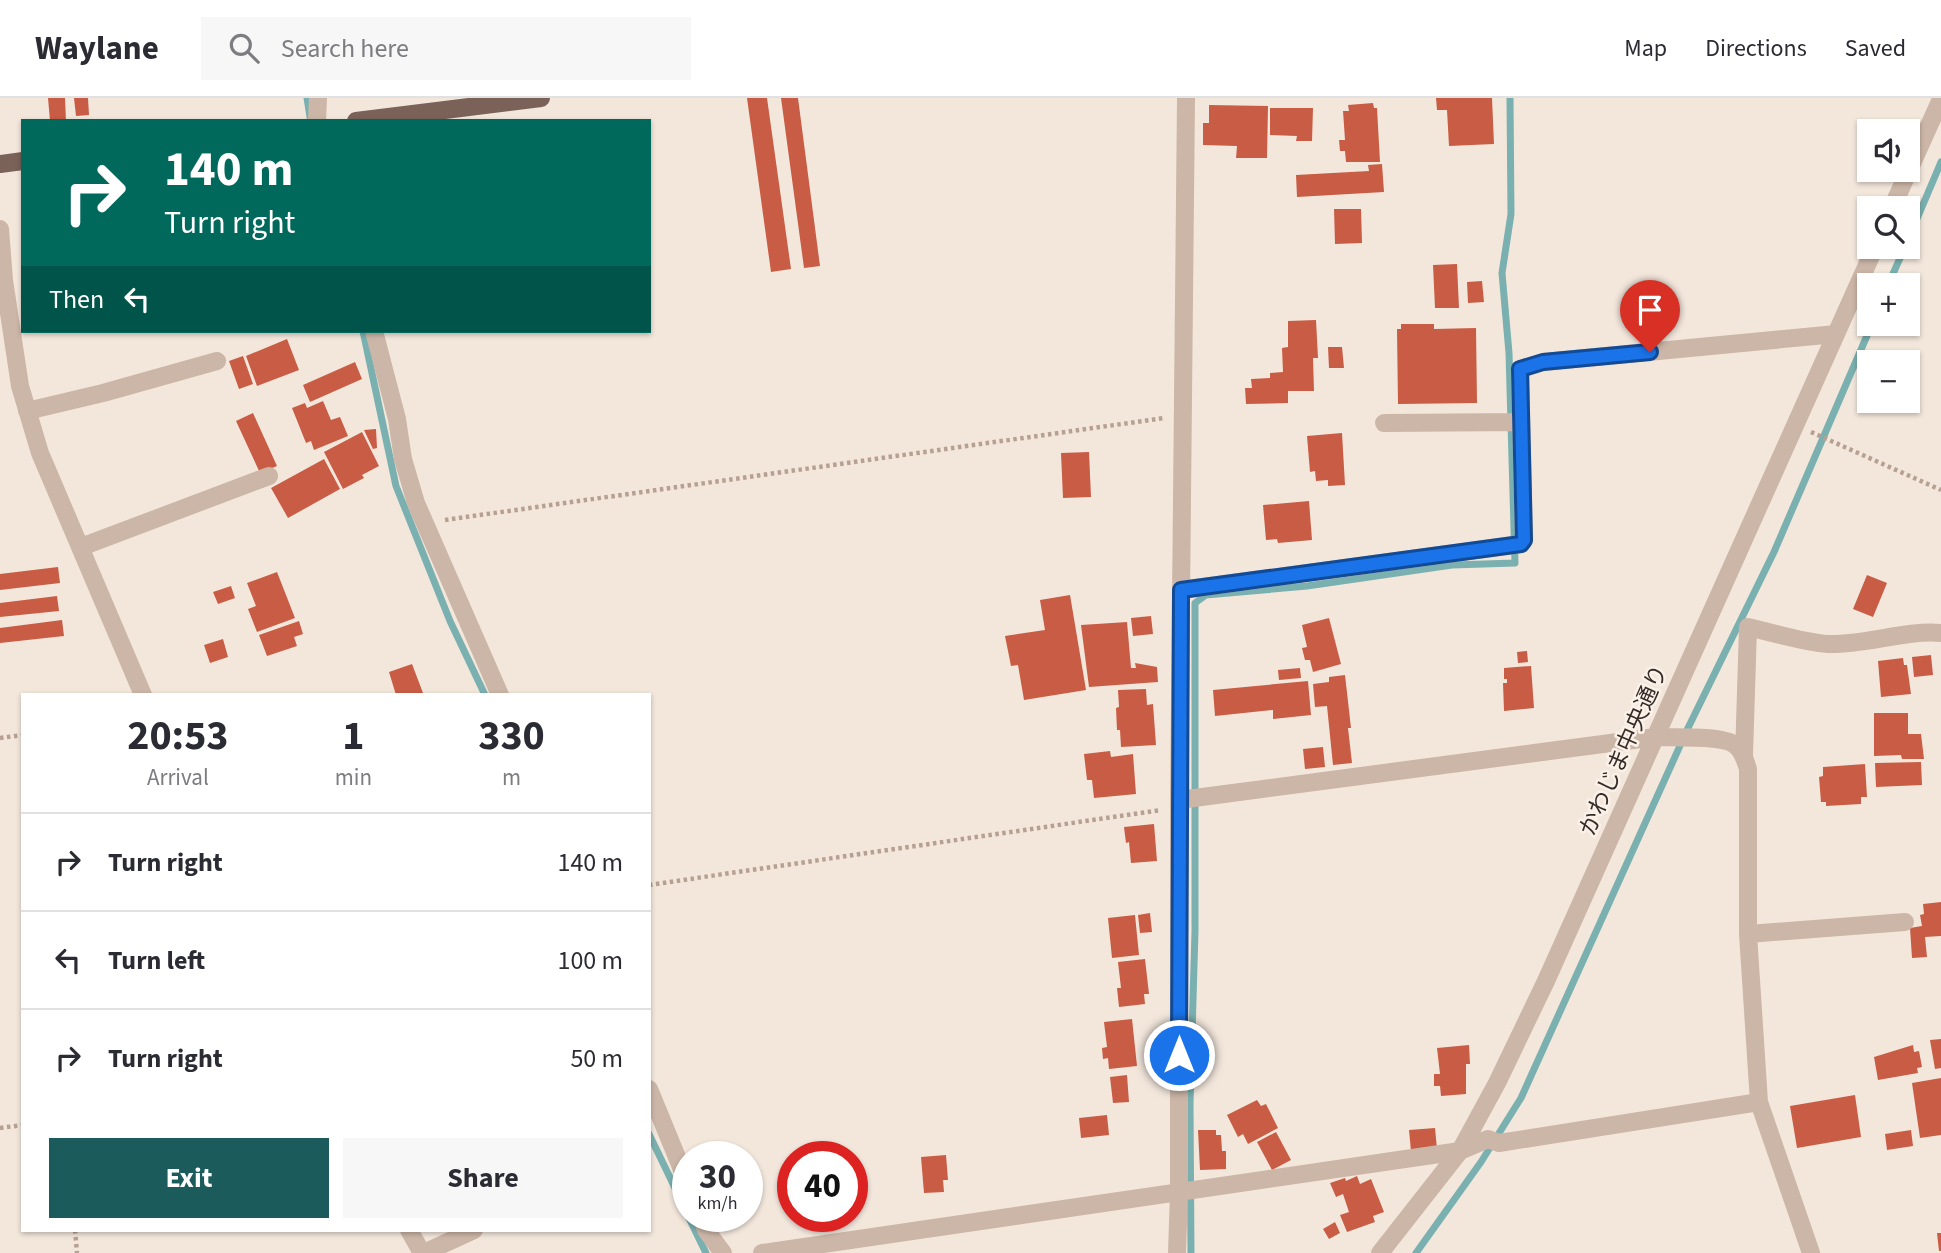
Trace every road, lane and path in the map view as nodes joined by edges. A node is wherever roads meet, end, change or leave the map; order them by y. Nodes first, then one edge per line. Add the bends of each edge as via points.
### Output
1 (318, 98) edge
2 (541, 98) edge
3 (1186, 98) edge
4 (1941, 99) edge
5 (317, 119) edge
6 (372, 119) edge
7 (21, 162) edge
8 (0, 164) edge
9 (1897, 196) edge
10 (0, 229) edge
11 (1870, 259) edge
12 (375, 333) edge
13 (1836, 334) junction
14 (217, 361) dead end
15 (27, 411) junction
16 (1182, 415) junction
17 (1521, 422) junction
18 (1384, 423) dead end
19 (1796, 425) junction
20 (269, 475) dead end
21 (1941, 490) edge
22 (423, 523) junction
23 (81, 547) junction
24 (1181, 590) junction
25 (1941, 633) edge
26 (142, 693) edge
27 (499, 693) edge
28 (21, 735) edge
29 (1656, 737) junction
30 (0, 738) edge
31 (1744, 755) junction
32 (1179, 804) junction
33 (651, 885) edge
34 (1905, 922) dead end
35 (1748, 934) junction
36 (651, 1094) edge
37 (1759, 1102) junction
38 (21, 1125) edge
39 (0, 1128) edge
40 (672, 1145) edge
41 (1460, 1151) junction
42 (1179, 1192) junction
43 (75, 1232) edge
44 (410, 1232) edge
45 (470, 1232) edge
46 (707, 1232) edge
47 (77, 1253) edge
48 (423, 1253) edge
49 (723, 1253) edge
50 (762, 1253) edge
51 (1177, 1253) edge
52 (1380, 1253) edge
53 (1811, 1253) edge

1 - 5 street
2 - 6 main road
3 - 16 street
4 - 9 street
7 - 8 main road
10 - 15 street via 13,347
11 - 13 street, かわじま中央通り
12 - 22 street via 403,459
13 - 17 street via 1543,362 1520,369
13 - 19 street, かわじま中央通り
14 - 15 street
15 - 23 street
16 - 22 path
16 - 24 street
17 - 18 street
17 - 24 street via 1521,544
19 - 21 path
19 - 29 street, かわじま中央通り
20 - 23 street
22 - 27 street
23 - 26 street
24 - 32 street
25 - 31 street via 1826,643 1748,627
28 - 30 path
29 - 31 street via 1721,738
29 - 32 street
29 - 41 street, かわじま中央通り via 1546,981
31 - 35 street via 1748,769
32 - 33 path
32 - 42 street
34 - 35 street
35 - 37 street
36 - 40 street
37 - 41 street via 1493,1141
37 - 53 street
38 - 39 path
41 - 42 street
41 - 52 street, かわじま中央通り
42 - 50 street
42 - 51 street
43 - 47 path
44 - 48 street
45 - 48 street
46 - 49 street

